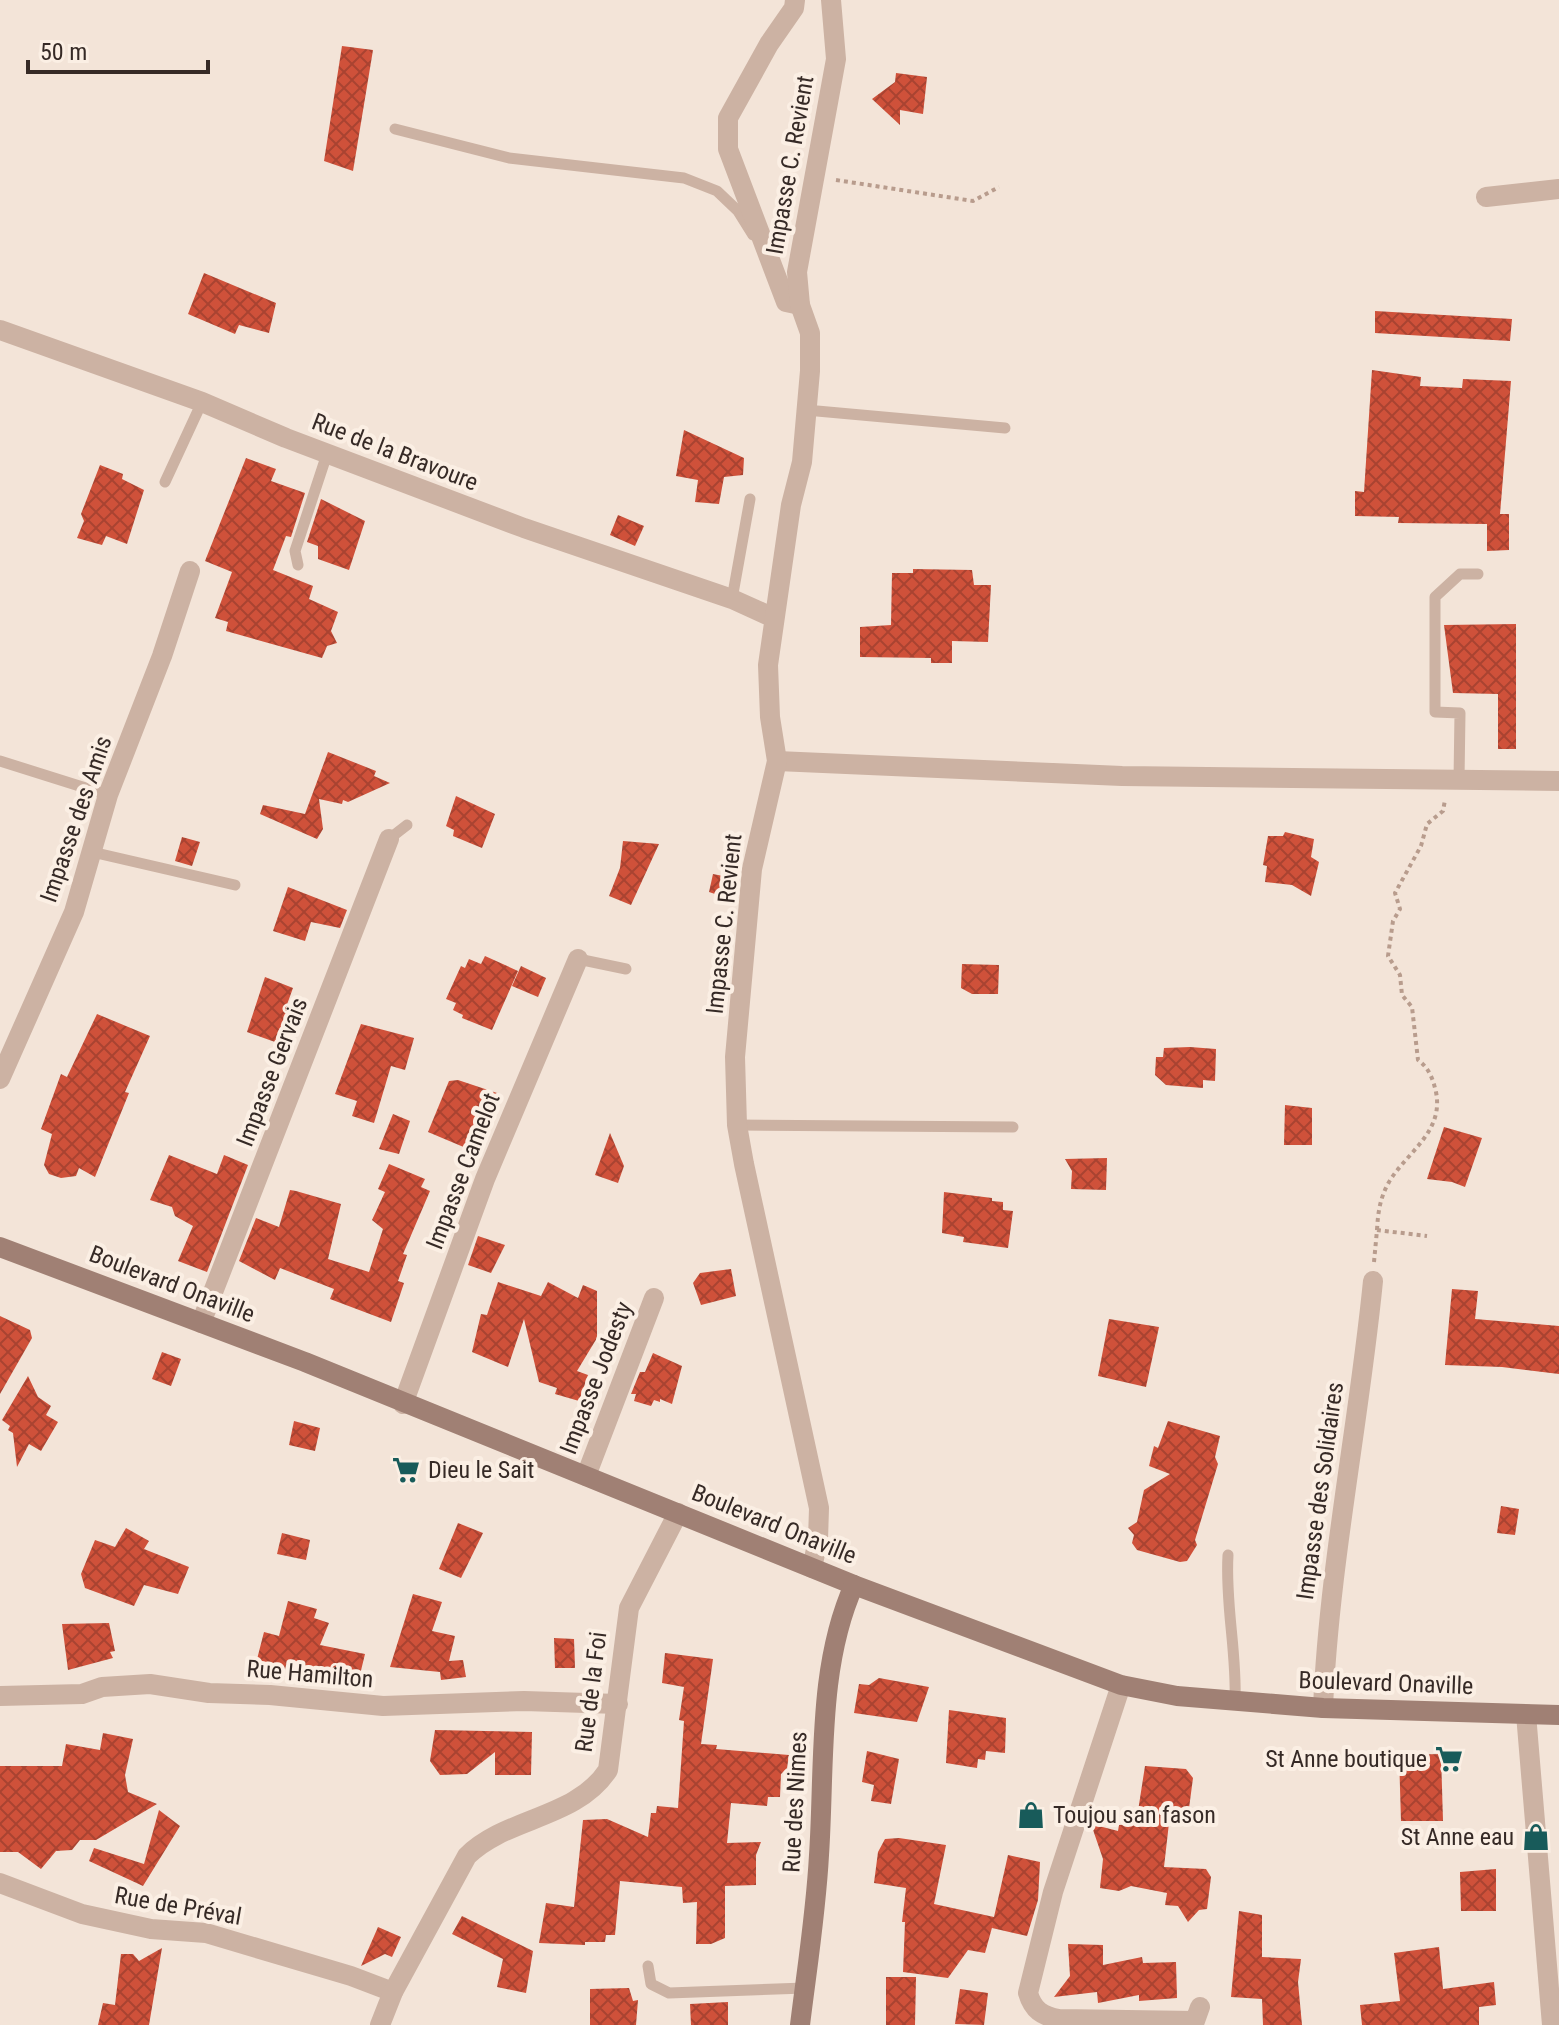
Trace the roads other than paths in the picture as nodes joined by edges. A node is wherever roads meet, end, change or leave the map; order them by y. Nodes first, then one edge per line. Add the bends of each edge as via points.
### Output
1 (795, 0) edge
2 (831, 0) edge
3 (395, 129) dead end
4 (1559, 189) edge
5 (1486, 197) dead end
6 (764, 239) junction
7 (800, 305) junction
8 (0, 330) edge
9 (202, 402) junction
10 (806, 410) junction
11 (1005, 428) dead end
12 (327, 454) junction
13 (165, 482) dead end
14 (750, 499) dead end
15 (298, 565) dead end
16 (190, 571) dead end
17 (1478, 574) dead end
18 (732, 599) junction
19 (774, 618) junction
20 (0, 761) edge
21 (777, 761) junction
22 (1453, 780) junction
23 (1559, 781) edge
24 (108, 795) junction
25 (407, 825) dead end
26 (389, 839) joint
27 (92, 852) junction
28 (235, 885) dead end
29 (578, 959) joint
30 (626, 969) dead end
31 (0, 1079) edge
32 (737, 1125) junction
33 (1013, 1127) dead end
34 (0, 1247) edge
35 (1373, 1281) road end
36 (654, 1298) dead end
37 (201, 1323) junction
38 (403, 1404) junction
39 (586, 1476) junction
40 (678, 1513) junction
41 (1228, 1555) dead end
42 (812, 1568) junction
43 (854, 1585) junction
44 (1121, 1685) junction
45 (0, 1696) edge
46 (1235, 1701) junction
47 (618, 1704) junction
48 (1323, 1708) junction
49 (1526, 1714) junction
50 (1559, 1715) edge
51 (0, 1883) edge
52 (648, 1966) dead end
53 (805, 1988) junction
54 (393, 1992) junction
55 (1200, 2007) dead end
56 (1036, 2018) edge
57 (380, 2025) edge
58 (800, 2025) edge
59 (1552, 2025) edge

1 - 6 street via 728,118 728,149
2 - 7 street, Impasse C. Revient via 836,59 797,272
3 - 6 lane via 509,158 684,178 717,191 754,237
4 - 5 street
6 - 7 street via 786,302
7 - 10 street, Impasse C. Revient via 810,333
8 - 9 street, Rue de la Bravoure
9 - 12 street, Rue de la Bravoure
9 - 13 lane
10 - 11 lane
10 - 19 street, Impasse C. Revient
12 - 15 lane via 295,551
12 - 18 street, Rue de la Bravoure
14 - 18 lane
16 - 24 street, Impasse des Amis
17 - 22 lane via 1460,574 1435,597 1435,712 1460,713
18 - 19 street, Rue de la Bravoure
19 - 21 street, Impasse C. Revient via 768,665
20 - 24 lane
21 - 22 street via 1122,776
21 - 32 street, Impasse C. Revient via 752,869 735,1057
22 - 23 street
24 - 27 street, Impasse des Amis
25 - 26 lane
26 - 37 street, Impasse Gervais
27 - 28 lane
27 - 31 street, Impasse des Amis via 74,912
29 - 30 lane
29 - 38 street, Impasse Camelot via 485,1179
32 - 33 lane
32 - 42 street, Impasse C. Revient via 819,1508
34 - 37 street, Boulevard Onaville
35 - 48 street, Impasse des Solidaires via 1331,1594
36 - 39 street, Impasse Jodesty
37 - 38 street, Boulevard Onaville
38 - 39 street, Boulevard Onaville
39 - 40 street, Boulevard Onaville
40 - 42 street, Boulevard Onaville
40 - 47 street, Rue de la Foi via 629,1608
41 - 46 lane via 1225,1593
42 - 43 street, Boulevard Onaville
43 - 44 street, Boulevard Onaville
43 - 53 street, Rue des Nimes via 842,1612 828,1705
44 - 46 street, Boulevard Onaville
44 - 56 street via 1031,1974 1028,1993
45 - 47 street, Rue Hamilton via 82,1694 102,1687 150,1684 383,1706
46 - 48 street, Boulevard Onaville
47 - 54 street, Rue de la Foi via 608,1770 598,1785 551,1813 484,1839 467,1856
48 - 49 street, Boulevard Onaville
49 - 50 street, Boulevard Onaville
49 - 59 street
51 - 54 street, Rue de Préval via 82,1914 164,1931 206,1933
52 - 53 lane via 651,1984 669,1993
53 - 58 street, Rue des Nimes
54 - 57 street, Rue de la Foi
55 - 56 street via 1195,2021

